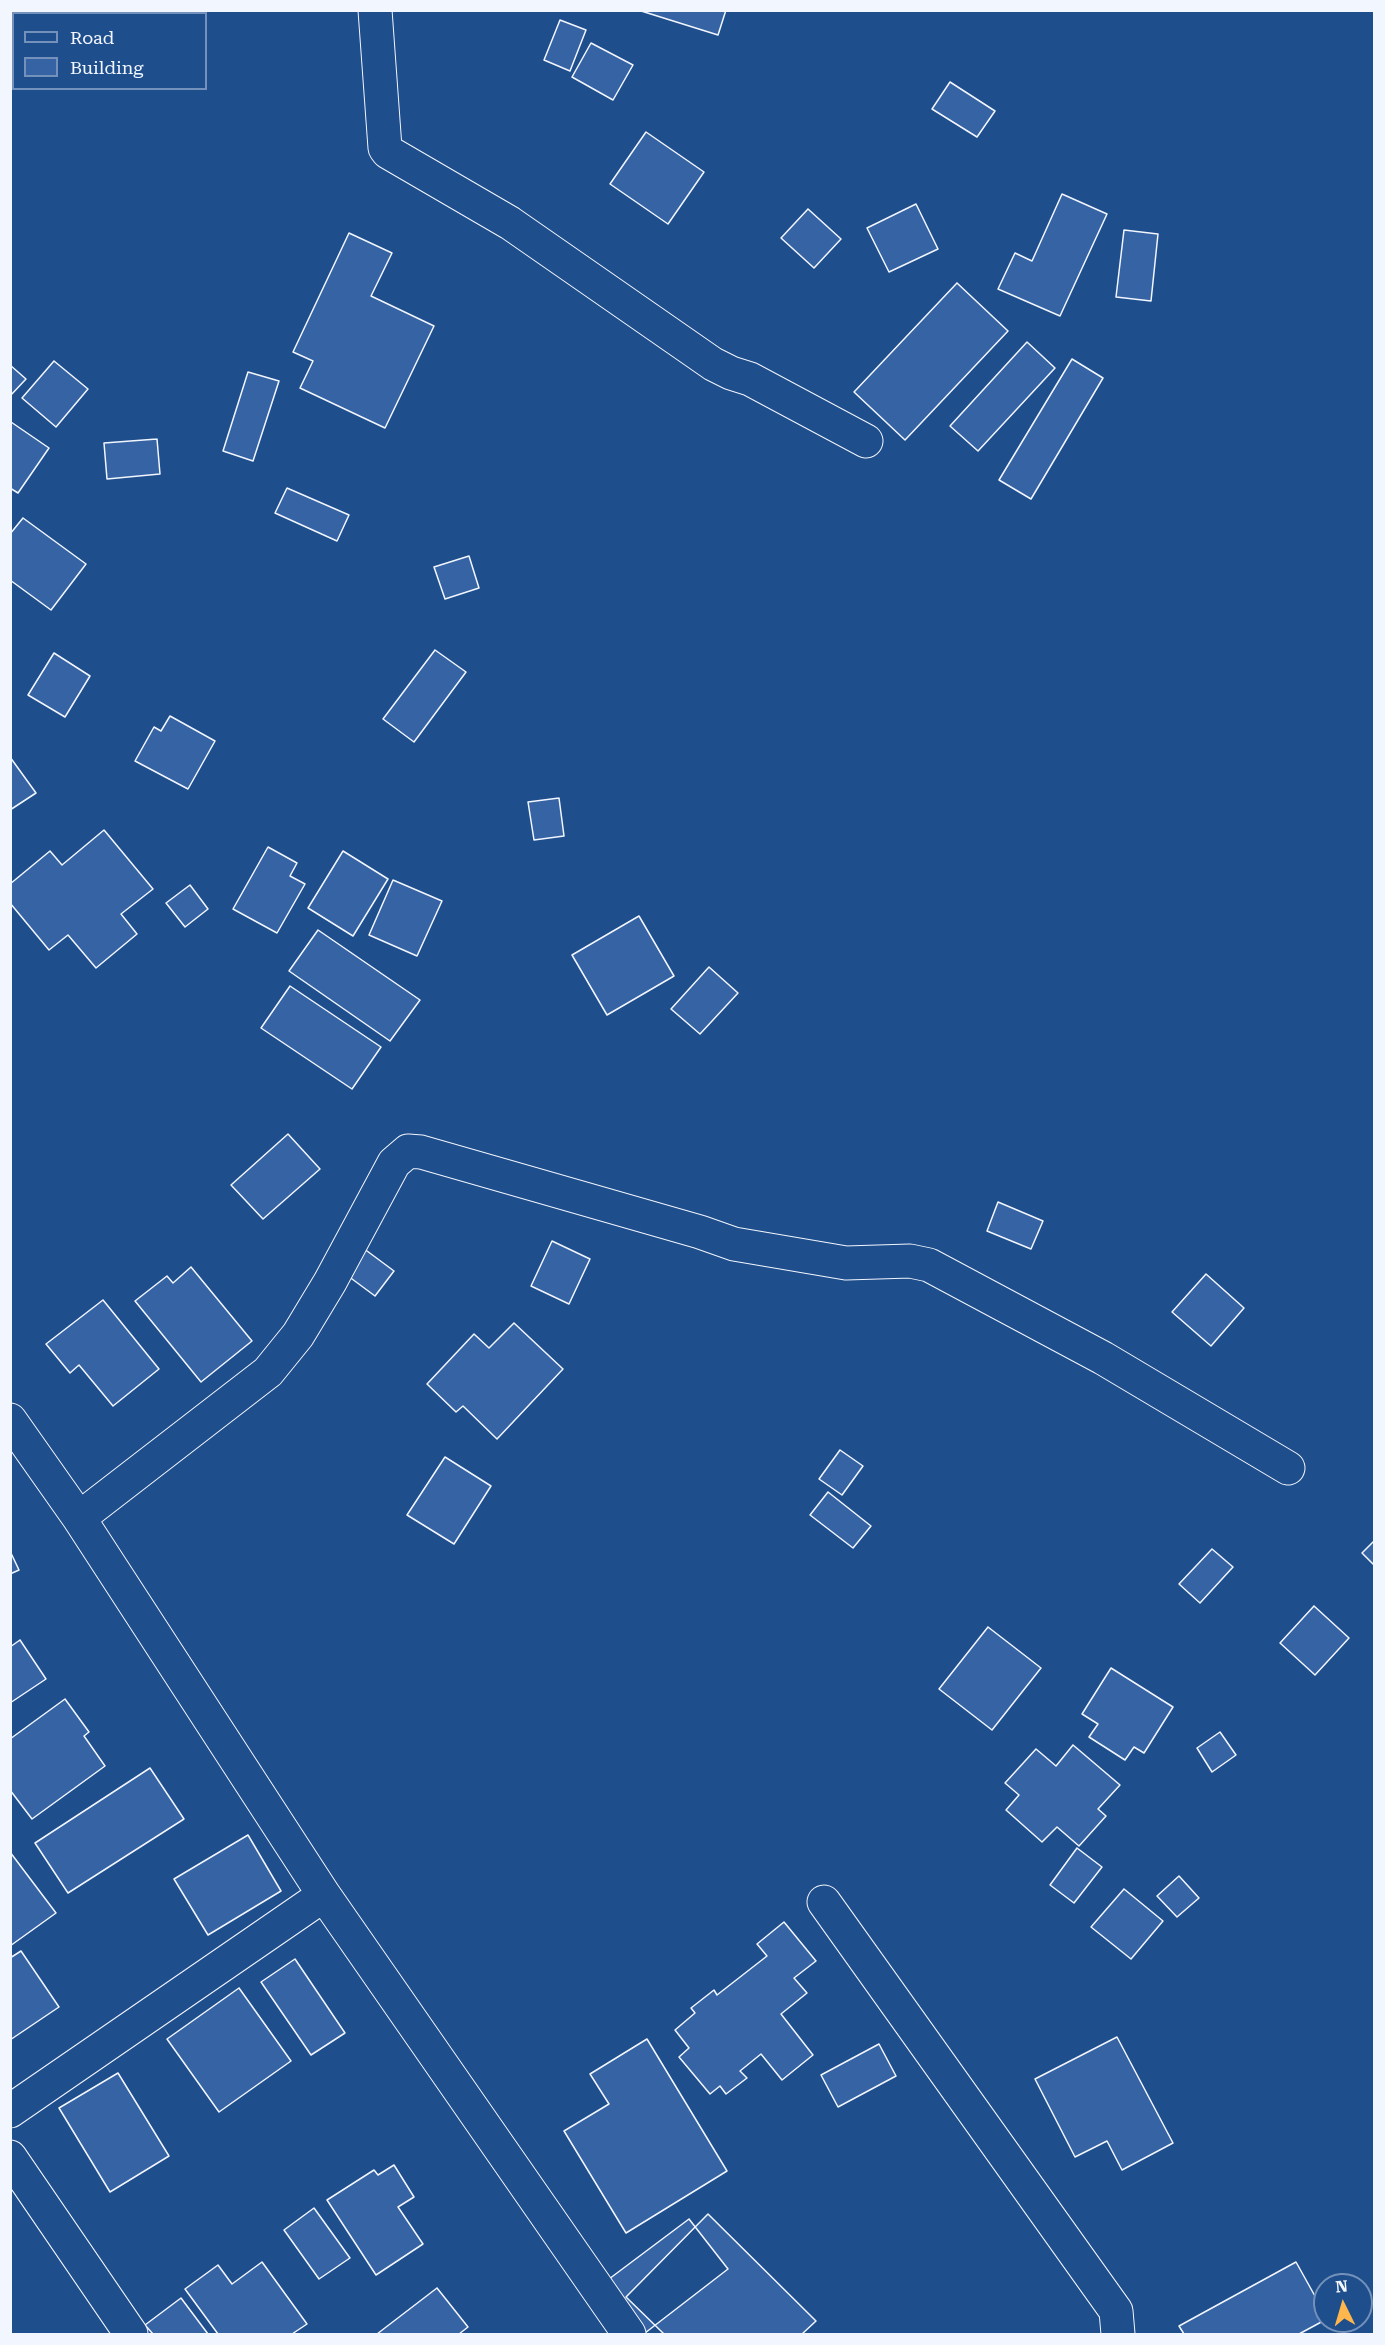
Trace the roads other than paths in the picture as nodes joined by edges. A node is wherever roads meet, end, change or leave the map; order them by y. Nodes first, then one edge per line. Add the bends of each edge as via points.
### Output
1 (375, 10) edge
2 (866, 441) dead end
3 (10, 1420) edge
4 (1288, 1468) dead end
5 (79, 1518) junction
6 (324, 1895) junction
7 (824, 1902) dead end
8 (10, 2111) edge
9 (10, 2157) edge
10 (131, 2334) edge
11 (629, 2334) edge
12 (1118, 2334) edge

1 - 2 street via 388,152 510,223 712,364 750,379
3 - 5 street
4 - 5 street via 1103,1358 928,1265 910,1261 846,1263 734,1244 465,1164 408,1151 394,1163 298,1335 268,1372
5 - 6 street
6 - 8 street
6 - 11 street
7 - 12 street via 1116,2311
9 - 10 street

